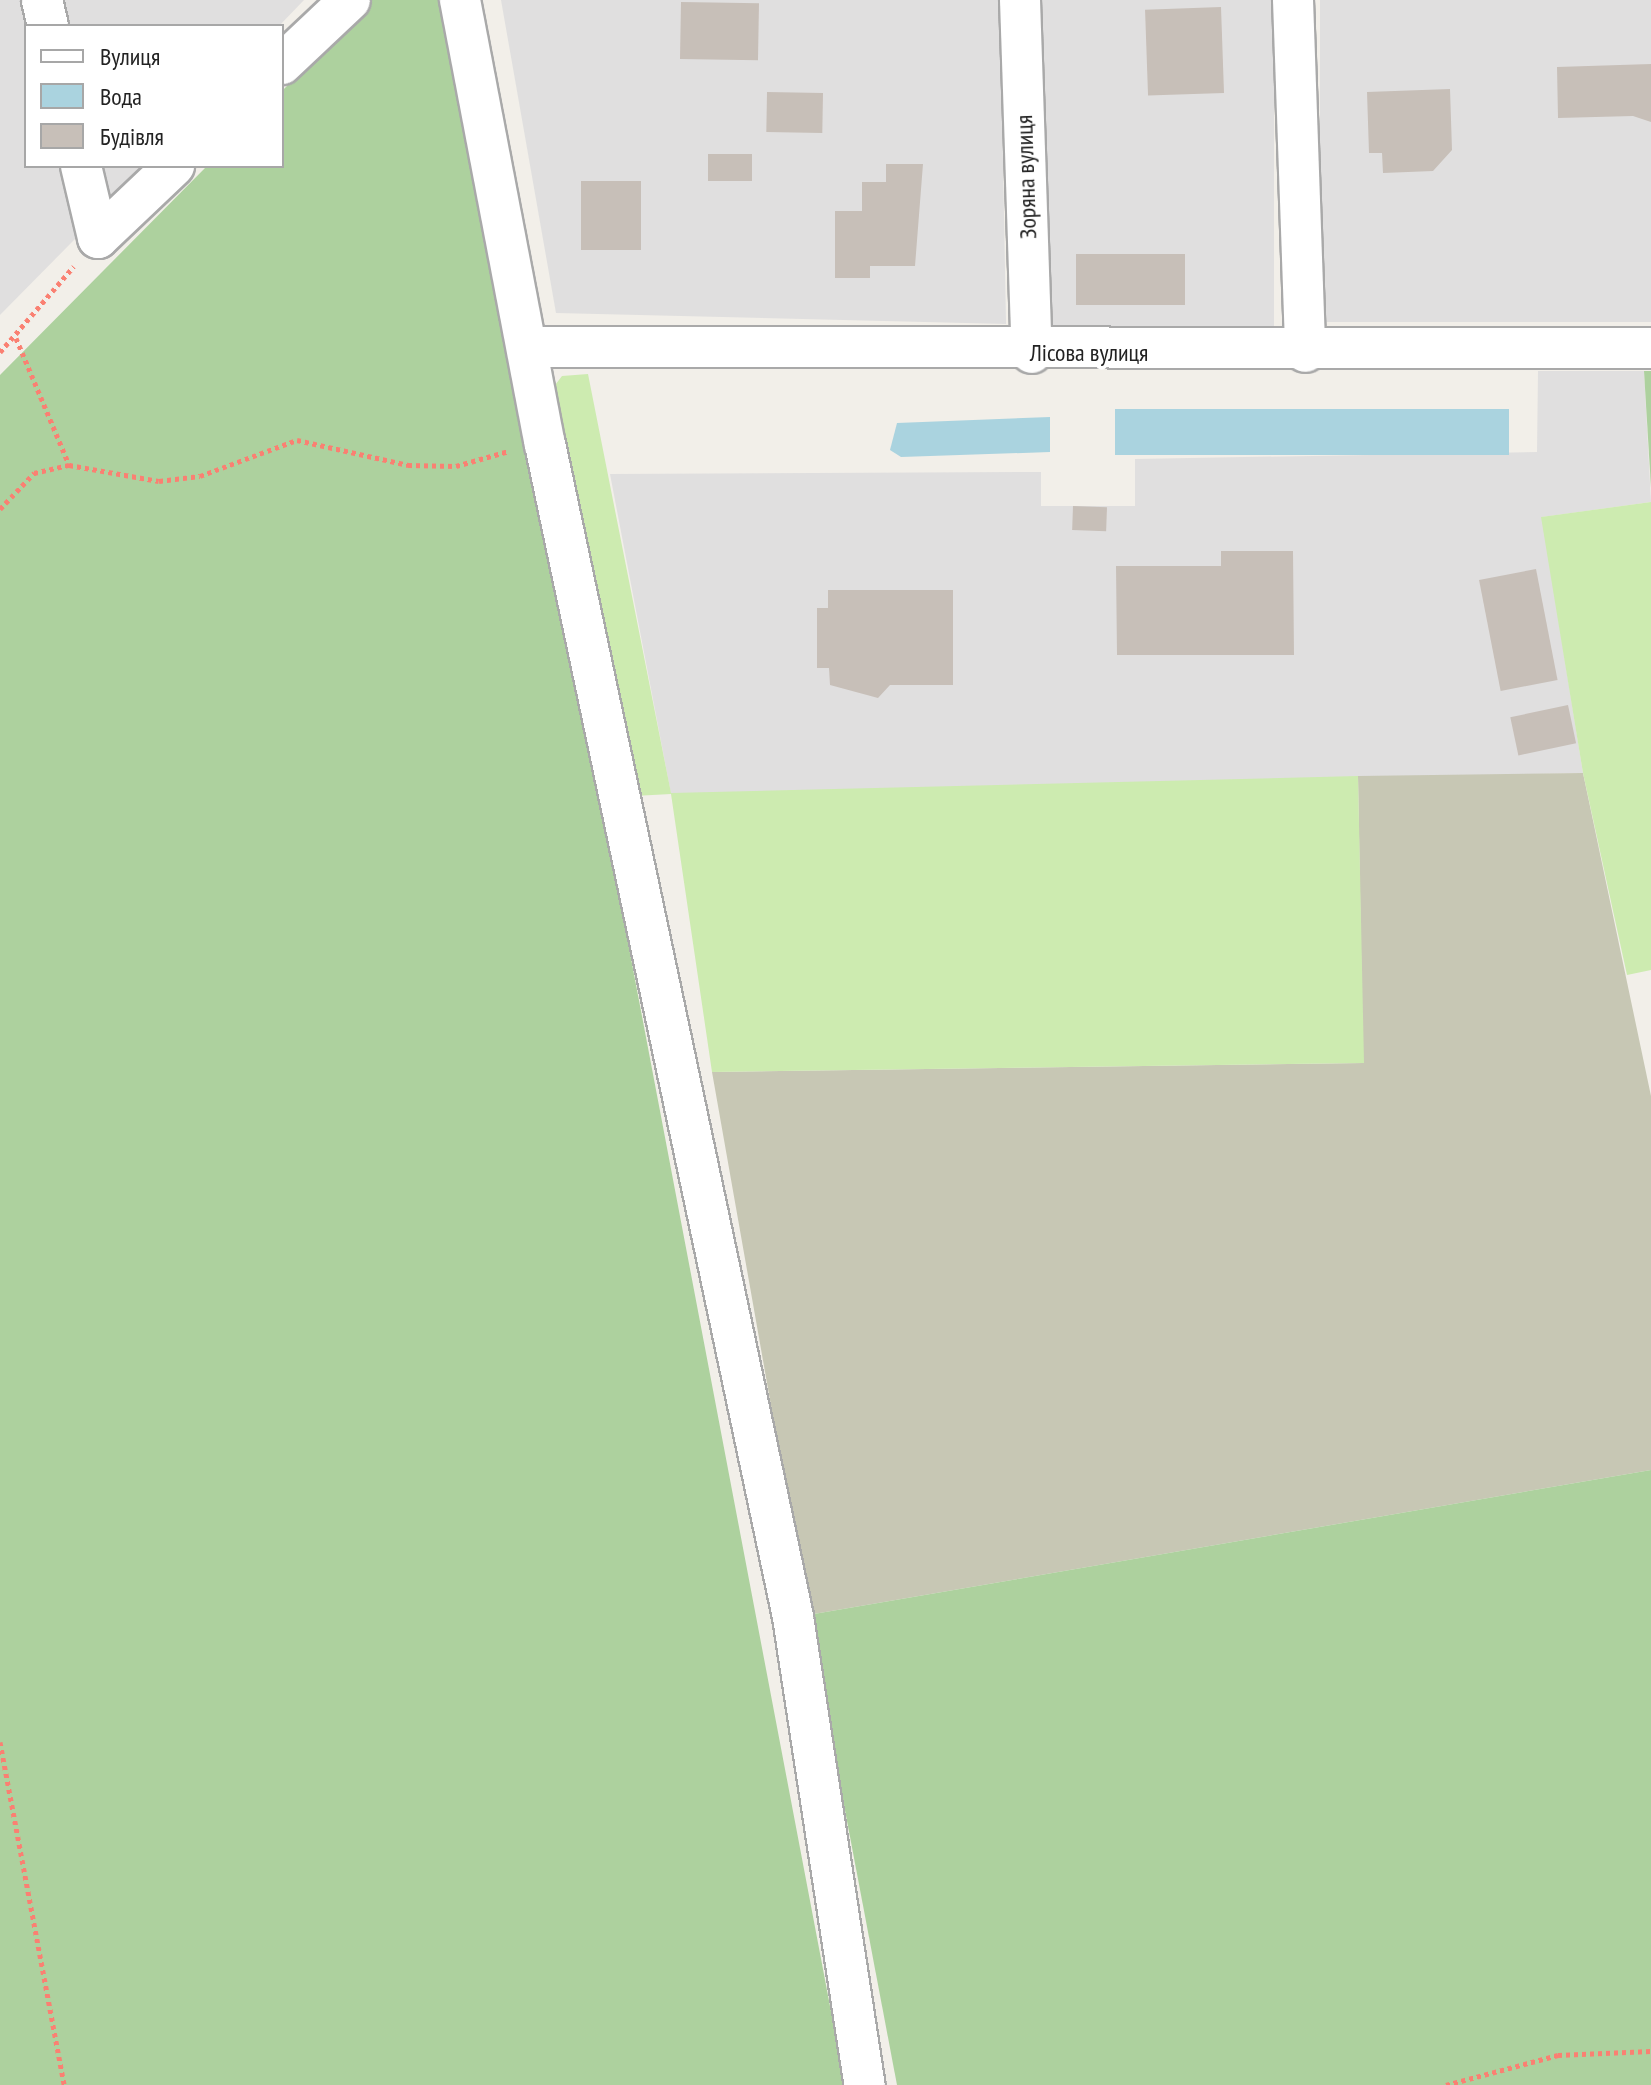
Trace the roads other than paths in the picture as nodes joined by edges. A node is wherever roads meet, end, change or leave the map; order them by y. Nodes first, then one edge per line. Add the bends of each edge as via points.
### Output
1 (42, 0) edge
2 (350, 0) edge
3 (460, 0) edge
4 (1020, 0) edge
5 (1293, 0) edge
6 (48, 24) edge
7 (284, 62) edge
8 (81, 168) edge
9 (172, 168) edge
10 (527, 347) junction
11 (1651, 348) edge
12 (1305, 352) junction
13 (1032, 353) junction
14 (865, 2085) edge

1 - 6 street
2 - 7 street
3 - 10 street
4 - 13 street, Зоряна вулиця
5 - 12 street
8 - 9 street via 98,238
10 - 13 street, Лісова вулиця
10 - 14 street via 793,1617
11 - 12 street, Лісова вулиця
12 - 13 street, Лісова вулиця

